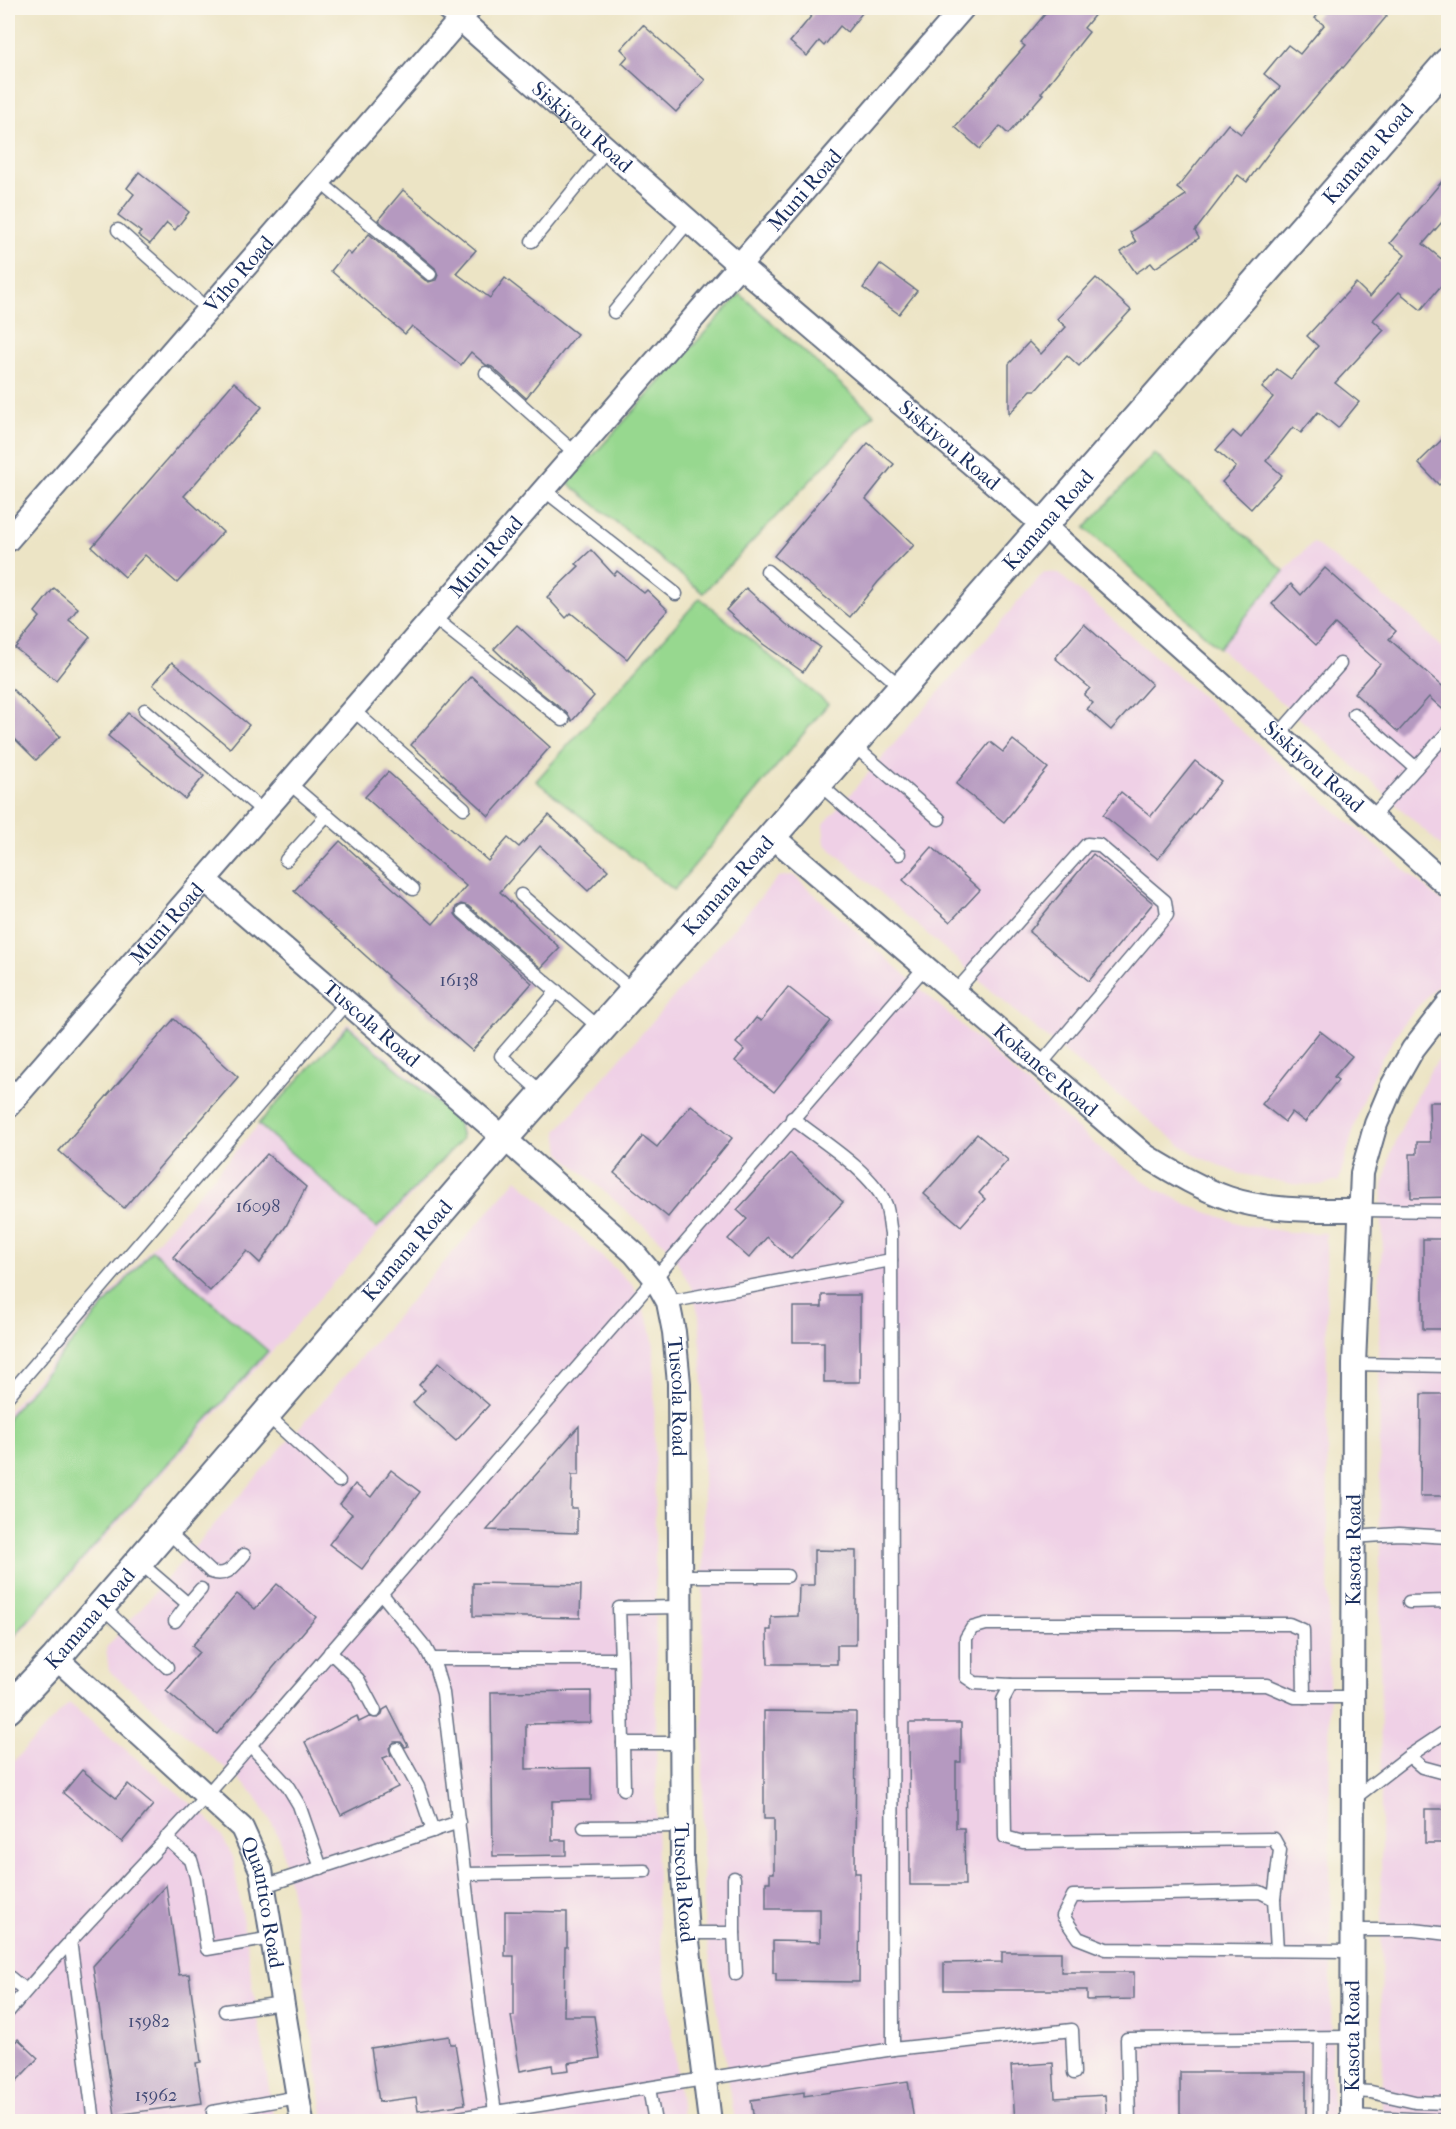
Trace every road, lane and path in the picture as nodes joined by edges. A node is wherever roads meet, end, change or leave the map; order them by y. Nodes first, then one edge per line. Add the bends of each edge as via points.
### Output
1 (963, 8) edge
2 (459, 11) edge
3 (1449, 62) edge
4 (608, 148) junction
5 (319, 181) junction
6 (690, 221) junction
7 (118, 230) dead end
8 (532, 240) dead end
9 (739, 265) junction
10 (430, 274) dead end
11 (208, 310) junction
12 (614, 312) dead end
13 (486, 373) dead end
14 (575, 453) junction
15 (544, 490) junction
16 (12, 525) edge
17 (1043, 525) junction
18 (767, 571) dead end
19 (676, 594) dead end
20 (433, 617) junction
21 (1340, 664) dead end
22 (901, 687) junction
23 (145, 710) dead end
24 (353, 710) junction
25 (1354, 714) dead end
26 (563, 720) dead end
27 (1449, 732) edge
28 (1279, 734) junction
29 (852, 744) junction
30 (1416, 768) junction
31 (290, 783) junction
32 (818, 783) junction
33 (464, 808) dead end
34 (264, 812) junction
35 (327, 815) junction
36 (1372, 817) junction
37 (939, 819) dead end
38 (772, 836) junction
39 (899, 854) dead end
40 (286, 860) dead end
41 (205, 880) junction
42 (1447, 882) edge
43 (412, 889) dead end
44 (521, 895) dead end
45 (463, 912) dead end
46 (925, 967) junction
47 (557, 991) junction
48 (634, 992) junction
49 (955, 992) junction
50 (347, 1002) junction
51 (1446, 1011) edge
52 (601, 1029) junction
53 (1040, 1065) junction
54 (11, 1094) edge
55 (544, 1095) junction
56 (792, 1118) junction
57 (504, 1138) junction
58 (1361, 1210) junction
59 (1449, 1210) edge
60 (891, 1260) junction
61 (654, 1277) junction
62 (668, 1302) junction
63 (1354, 1364) junction
64 (1449, 1366) edge
65 (8, 1396) edge
66 (266, 1414) junction
67 (339, 1481) dead end
68 (166, 1530) junction
69 (1352, 1537) junction
70 (1449, 1537) edge
71 (244, 1555) dead end
72 (139, 1562) junction
73 (680, 1576) junction
74 (787, 1576) dead end
75 (201, 1589) dead end
76 (381, 1593) junction
77 (1449, 1601) edge
78 (1409, 1602) dead end
79 (188, 1604) junction
80 (101, 1606) junction
81 (680, 1607) junction
82 (174, 1621) dead end
83 (330, 1652) junction
84 (56, 1658) junction
85 (431, 1659) junction
86 (621, 1659) junction
87 (167, 1667) dead end
88 (1011, 1685) junction
89 (1304, 1697) junction
90 (1352, 1697) junction
91 (8, 1709) edge
92 (375, 1711) dead end
93 (1449, 1730) edge
94 (623, 1743) junction
95 (681, 1743) junction
96 (250, 1745) junction
97 (397, 1749) dead end
98 (1409, 1756) junction
99 (1449, 1774) edge
100 (624, 1789) dead end
101 (207, 1794) junction
102 (1352, 1801) junction
103 (459, 1822) junction
104 (682, 1826) junction
105 (584, 1827) dead end
106 (433, 1831) junction
107 (166, 1838) junction
108 (321, 1868) junction
109 (645, 1871) dead end
110 (465, 1874) junction
111 (734, 1878) dead end
112 (264, 1886) junction
113 (1274, 1899) junction
114 (687, 1932) junction
115 (734, 1934) junction
116 (1449, 1934) edge
117 (272, 1938) junction
118 (70, 1940) junction
119 (1352, 1940) junction
120 (1277, 1950) junction
121 (736, 1974) dead end
122 (8, 1976) edge
123 (25, 1990) junction
124 (283, 2003) junction
125 (225, 2010) dead end
126 (8, 2012) edge
127 (1352, 2037) junction
128 (1321, 2038) junction
129 (893, 2049) junction
130 (1074, 2073) dead end
131 (704, 2079) junction
132 (650, 2088) junction
133 (1352, 2091) junction
134 (298, 2097) junction
135 (1449, 2103) edge
136 (213, 2112) dead end
137 (495, 2112) junction
138 (1352, 2119) edge
139 (94, 2121) edge
140 (302, 2121) edge
141 (434, 2121) edge
142 (655, 2121) edge
143 (710, 2121) edge
144 (1129, 2121) edge
145 (1320, 2121) edge
146 (1449, 2121) edge

1 - 9 street, Muni Road
2 - 4 street, Siskiyou Road
2 - 5 street, Viho Road
3 - 17 street, Kamana Road
4 - 6 street, Siskiyou Road
4 - 8 lane
5 - 10 lane
5 - 11 street, Viho Road
6 - 9 street, Siskiyou Road
6 - 12 lane
7 - 11 lane
9 - 14 street, Muni Road
9 - 17 street, Siskiyou Road
11 - 16 street, Viho Road
13 - 14 lane
14 - 15 street, Muni Road
15 - 19 lane
15 - 20 street, Muni Road
17 - 22 street, Kamana Road
17 - 28 street, Siskiyou Road
18 - 22 lane
20 - 24 street, Muni Road
20 - 26 lane
21 - 28 lane
22 - 29 street, Kamana Road
23 - 34 lane
24 - 31 street, Muni Road
24 - 33 lane
25 - 30 lane
27 - 30 lane
28 - 36 street, Siskiyou Road
29 - 32 street, Kamana Road
29 - 37 lane
30 - 36 lane
31 - 34 street, Muni Road
31 - 35 lane
32 - 38 street, Kamana Road
32 - 39 lane
34 - 41 street, Muni Road
35 - 40 lane
35 - 43 lane
36 - 42 street, Siskiyou Road
38 - 46 street, Kokanee Road
38 - 48 street, Kamana Road
41 - 50 street, Tuscola Road
41 - 54 street, Muni Road
44 - 48 lane
45 - 47 lane
46 - 49 street, Kokanee Road
46 - 56 lane
47 - 52 lane
47 - 55 lane via 501,1056
48 - 52 street, Kamana Road
49 - 53 street, Kokanee Road
49 - 53 lane via 1087,844 1099,845 1165,901 1167,915
50 - 57 street, Tuscola Road
50 - 65 lane
51 - 58 street, Kasota Road via 1413,1048 1392,1086 1362,1173
52 - 55 street, Kamana Road
53 - 58 street, Kokanee Road via 1146,1156 1187,1181 1230,1199 1289,1209
55 - 57 street, Kamana Road
56 - 60 lane via 858,1169 881,1196 891,1233
56 - 61 lane
57 - 61 street, Tuscola Road via 634,1253
57 - 66 street, Kamana Road
58 - 59 lane
58 - 63 street, Kasota Road
60 - 62 lane
60 - 129 lane
61 - 62 street, Tuscola Road
61 - 76 lane
62 - 73 street, Tuscola Road via 679,1383
63 - 64 lane
63 - 69 street, Kasota Road
66 - 67 lane
66 - 68 street, Kamana Road
68 - 71 lane via 219,1575 227,1573
68 - 72 street, Kamana Road
69 - 70 lane
69 - 90 street, Kasota Road
72 - 79 lane
72 - 80 street, Kamana Road
73 - 74 lane
73 - 81 street, Tuscola Road
75 - 79 lane
76 - 83 lane
76 - 85 lane
77 - 78 lane
79 - 82 lane
80 - 84 street, Kamana Road
80 - 87 lane
81 - 86 lane via 619,1608
81 - 95 street, Tuscola Road
83 - 92 lane via 357,1679
83 - 96 lane
84 - 91 street, Kamana Road
84 - 101 street, Quantico Road
85 - 86 lane
85 - 103 lane via 443,1693
86 - 94 lane
88 - 89 lane via 1267,1685
88 - 89 lane via 975,1683 966,1677 966,1638 972,1628 986,1624 1289,1624 1303,1630
88 - 113 lane via 1004,1700 1005,1837 1023,1842 1274,1839 1280,1850
89 - 90 lane
90 - 102 street, Kasota Road
93 - 98 lane
94 - 95 lane
94 - 100 lane
95 - 104 street, Tuscola Road
96 - 101 lane
96 - 108 lane via 287,1785 299,1805
97 - 106 lane via 418,1787
98 - 99 lane via 1422,1767
98 - 102 lane
101 - 107 lane
101 - 112 street, Quantico Road via 242,1828
102 - 119 street, Kasota Road
103 - 106 lane
103 - 110 lane
104 - 105 lane
104 - 114 street, Tuscola Road
106 - 108 lane
107 - 117 lane via 191,1860 207,1949
107 - 118 lane
108 - 112 lane
109 - 110 lane
110 - 137 lane
111 - 115 lane
112 - 117 street, Quantico Road
113 - 120 lane
113 - 120 lane via 1260,1892 1073,1896 1063,1916 1078,1938 1106,1949
114 - 115 lane
114 - 131 street, Tuscola Road
115 - 121 lane
116 - 119 lane via 1414,1930
117 - 124 street, Quantico Road
118 - 123 lane
118 - 139 lane
119 - 120 lane
119 - 127 street, Kasota Road
122 - 123 lane
123 - 126 lane
124 - 125 lane
124 - 134 street, Quantico Road
127 - 128 lane
127 - 133 street, Kasota Road
128 - 144 lane via 1127,2039
128 - 145 lane
129 - 130 lane via 1072,2030
129 - 131 lane
131 - 132 lane
131 - 143 street, Tuscola Road
132 - 137 lane
132 - 142 lane
133 - 135 lane via 1415,2102
133 - 138 street, Kasota Road
134 - 136 lane
134 - 140 street, Quantico Road
137 - 141 lane
138 - 146 lane

